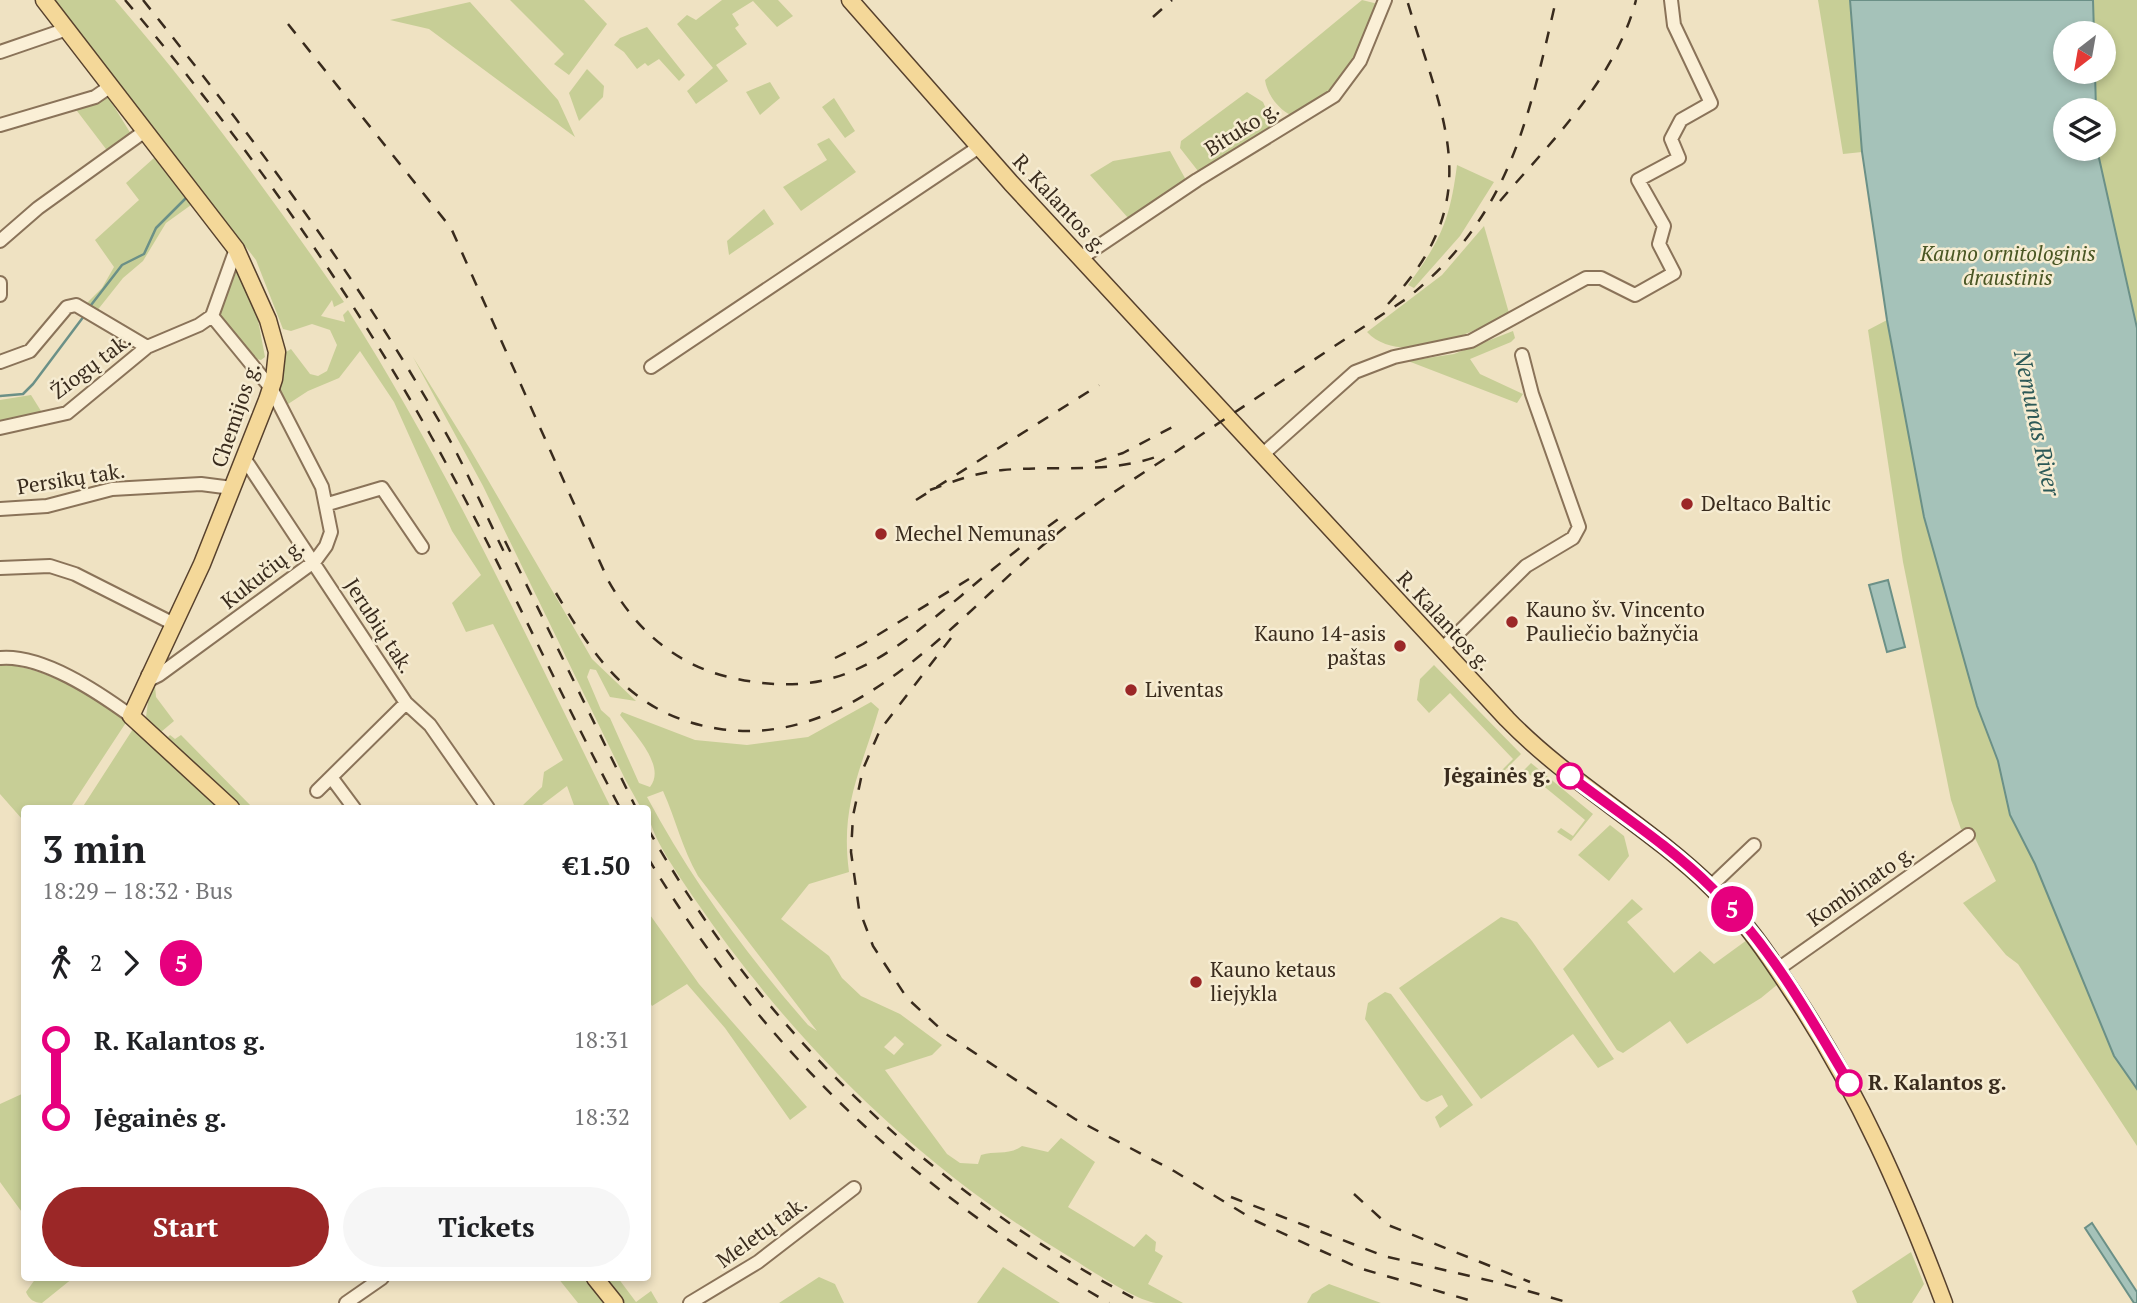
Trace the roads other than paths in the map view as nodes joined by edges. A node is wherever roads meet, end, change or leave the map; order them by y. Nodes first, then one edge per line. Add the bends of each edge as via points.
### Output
1 (44, 0) edge
2 (850, 0) edge
3 (1385, 0) edge
4 (1671, 0) edge
5 (67, 29) junction
6 (0, 52) edge
7 (111, 86) junction
8 (0, 125) edge
9 (145, 131) junction
10 (979, 147) junction
11 (0, 241) edge
12 (236, 249) junction
13 (1081, 258) junction
14 (0, 282) edge
15 (0, 295) edge
16 (212, 316) junction
17 (147, 347) junction
18 (1522, 355) dead end
19 (0, 362) edge
20 (651, 367) dead end
21 (271, 388) junction
22 (0, 428) edge
23 (1262, 455) junction
24 (244, 458) junction
25 (232, 488) junction
26 (328, 504) junction
27 (0, 509) edge
28 (422, 547) dead end
29 (315, 561) junction
30 (0, 568) edge
31 (172, 623) junction
32 (1442, 649) junction
33 (0, 658) edge
34 (148, 675) junction
35 (406, 703) junction
36 (131, 716) junction
37 (331, 778) junction
38 (317, 791) dead end
39 (228, 805) edge
40 (352, 805) edge
41 (486, 805) edge
42 (1968, 835) dead end
43 (1754, 845) dead end
44 (1711, 886) junction
45 (1778, 969) junction
46 (854, 1188) dead end
47 (378, 1281) edge
48 (597, 1281) edge
49 (346, 1303) edge
50 (615, 1303) edge
51 (690, 1303) edge
52 (1944, 1303) edge

1 - 5 main road, Chemijos g.
2 - 10 main road, R. Kalantos g.
3 - 13 street, Bituko g. via 1360,61 1334,96
4 - 23 street via 1674,25 1711,103 1681,120 1671,139 1679,158 1638,180 1664,226 1659,244 1674,273 1635,295 1601,278 1586,278 1471,341 1394,357 1355,372
5 - 6 street
5 - 7 main road, Chemijos g.
7 - 8 street via 94,97
7 - 9 main road, Chemijos g.
9 - 11 street via 37,208
9 - 12 main road, Chemijos g.
10 - 13 main road, R. Kalantos g.
10 - 20 street
12 - 16 street
12 - 21 main road, Chemijos g. via 274,340 278,359
13 - 23 main road, R. Kalantos g.
14 - 15 street
16 - 17 street, Žiogų tak.
16 - 21 street, Kukučių g.
17 - 19 street via 76,305 67,307 30,351
17 - 22 street, Žiogų tak. via 67,412
18 - 32 street via 1579,527 1573,538 1526,566
21 - 24 main road, Chemijos g.
21 - 26 street, Kukučių g.
23 - 32 main road, R. Kalantos g.
24 - 25 main road, Chemijos g.
24 - 29 street, Jerubių tak.
25 - 27 street, Persikų tak. via 201,484 112,489 47,506
25 - 31 main road, Chemijos g.
26 - 28 street via 382,488
26 - 29 street, Kukučių g. via 331,532
29 - 34 street, Kukučių g. via 159,675
29 - 35 street, Jerubių tak.
30 - 31 street via 50,566
31 - 34 main road, Chemijos g.
32 - 44 main road, R. Kalantos g. via 1539,751
33 - 36 street via 23,659 48,668
34 - 36 main road, Chemijos g.
35 - 37 street
35 - 41 street, Jerubių tak. via 430,724
36 - 39 main road
37 - 38 street
37 - 40 street
42 - 45 street, Kombinato g.
43 - 44 street
44 - 45 main road, R. Kalantos g.
45 - 52 main road, R. Kalantos g. via 1858,1099
46 - 51 street, Meletų tak. via 758,1262
47 - 49 street
48 - 50 main road

